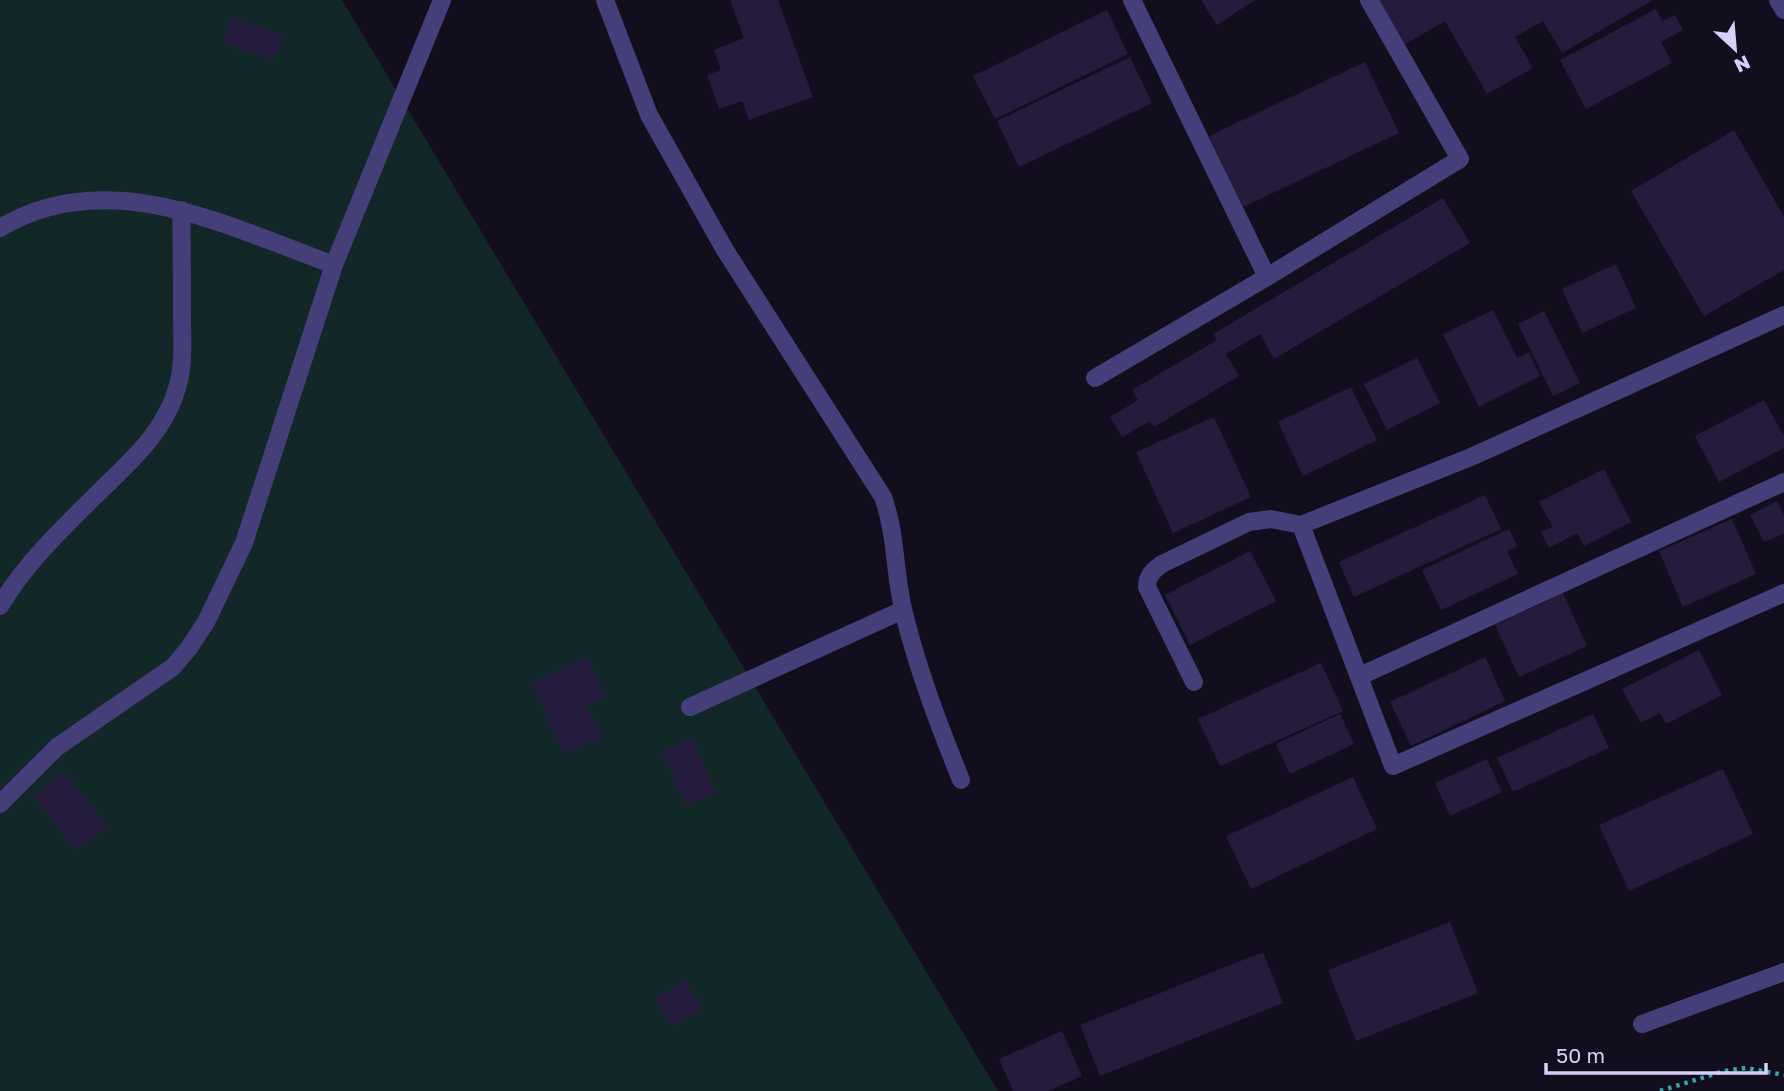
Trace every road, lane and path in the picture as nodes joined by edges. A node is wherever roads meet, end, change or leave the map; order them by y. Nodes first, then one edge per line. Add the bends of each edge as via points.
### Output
1 (442, 0) edge
2 (605, 0) edge
3 (1132, 0) edge
4 (1369, 0) edge
5 (1778, 0) edge
6 (1784, 10) edge
7 (181, 210) junction
8 (0, 228) edge
9 (334, 265) junction
10 (1267, 277) junction
11 (1784, 315) edge
12 (1095, 378) dead end
13 (1784, 482) edge
14 (1301, 525) junction
15 (1784, 593) edge
16 (0, 606) edge
17 (903, 610) junction
18 (1360, 676) junction
19 (1194, 682) dead end
20 (690, 707) dead end
21 (961, 780) dead end
22 (0, 804) edge
23 (1784, 972) edge
24 (1642, 1024) dead end
25 (1784, 1075) edge
26 (1660, 1091) edge

1 - 9 street
2 - 17 street via 649,116 725,250 883,496 890,515
3 - 10 street
4 - 10 street via 1460,159
5 - 6 street
7 - 8 street via 111,199 77,202 43,208
7 - 9 street
7 - 16 street via 182,358 172,404 144,448 42,548
9 - 22 street via 244,543 206,622 173,667 57,747
10 - 12 street
11 - 14 street via 1471,457
13 - 18 street
14 - 18 street
14 - 19 street via 1271,519 1249,522 1162,564 1150,575 1147,587
15 - 18 street via 1393,766
17 - 20 street
17 - 21 street via 927,696
23 - 24 street
25 - 26 path via 1746,1068

